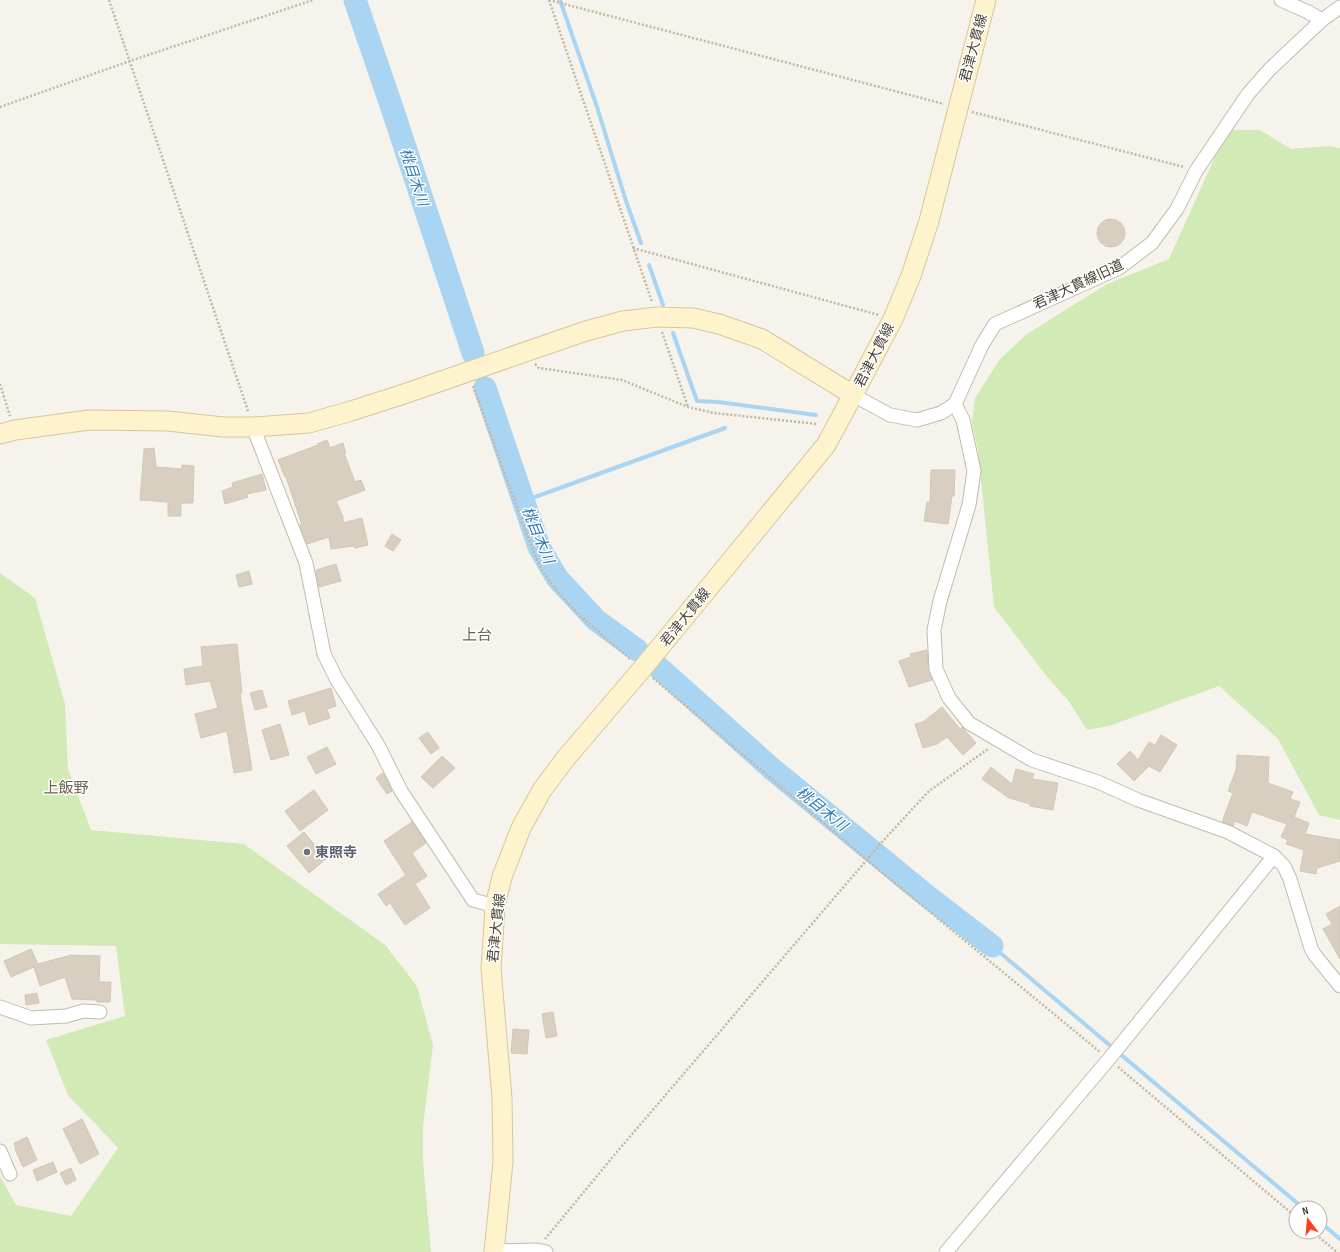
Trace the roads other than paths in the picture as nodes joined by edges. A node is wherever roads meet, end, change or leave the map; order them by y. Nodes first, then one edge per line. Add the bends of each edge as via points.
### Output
1 (986, 0) edge
2 (1281, 0) edge
3 (1340, 8) edge
4 (1322, 20) junction
5 (853, 395) junction
6 (955, 404) junction
7 (253, 427) junction
8 (7, 432) edge
9 (1274, 856) junction
10 (495, 906) junction
11 (1340, 986) edge
12 (0, 1007) edge
13 (100, 1012) dead end
14 (0, 1151) edge
15 (10, 1174) dead end
16 (540, 1251) edge
17 (494, 1252) edge
18 (946, 1252) edge

1 - 5 main road, 君津大貫線 via 929,221 911,276 893,319
2 - 4 street
3 - 4 street, 君津大貫線旧道
4 - 6 street, 君津大貫線旧道 via 1270,69 1248,94 1196,171 1177,209 1152,243 1119,268 995,324 982,345
5 - 6 street via 890,415 917,420 941,413
5 - 7 main road via 762,339 694,318 657,317 622,321 586,331 394,398 309,423
5 - 10 main road, 君津大貫線 via 826,445 542,790 521,828 502,877
6 - 9 street via 963,420 974,471 969,505 940,601 934,630 936,669 949,698 969,723 1032,760 1098,782 1138,800 1228,832
7 - 8 main road via 223,427 168,421 90,420
7 - 10 street via 306,563 324,654 337,680 378,745 401,790 461,884 473,900
9 - 11 street via 1284,866 1290,879 1314,954
9 - 18 street via 1122,1043
10 - 17 main road, 君津大貫線 via 491,968 502,1098 503,1162
12 - 13 street via 32,1018 66,1016 83,1011
14 - 15 street
16 - 17 street

